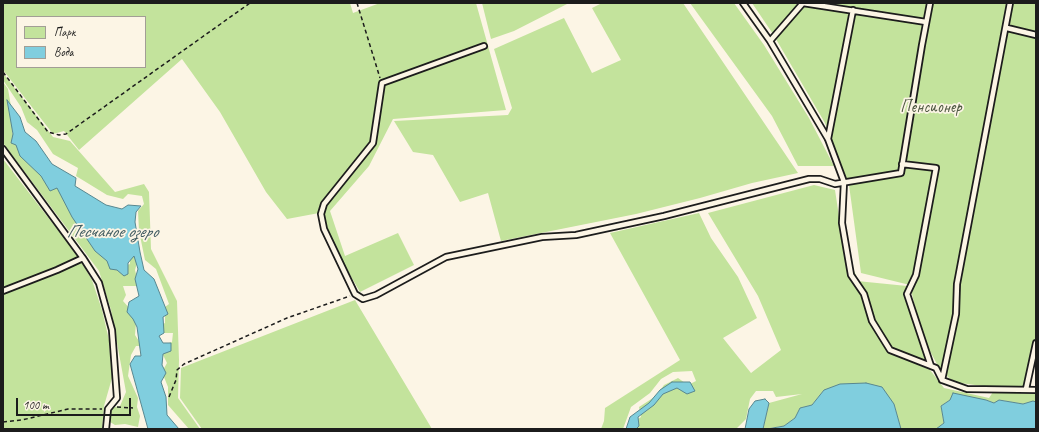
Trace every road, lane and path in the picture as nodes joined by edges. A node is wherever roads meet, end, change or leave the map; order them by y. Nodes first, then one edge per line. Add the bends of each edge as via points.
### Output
1 (250, 3) edge
2 (356, 3) edge
3 (742, 3) edge
4 (803, 3) edge
5 (930, 3) edge
6 (1010, 3) edge
7 (853, 10) junction
8 (926, 22) junction
9 (1007, 28) junction
10 (1036, 35) edge
11 (770, 41) junction
12 (484, 46) dead end
13 (3, 72) edge
14 (382, 84) junction
15 (828, 139) junction
16 (4, 153) edge
17 (902, 164) junction
18 (844, 182) junction
19 (83, 258) junction
20 (3, 291) edge
21 (355, 294) junction
22 (1036, 343) edge
23 (931, 366) junction
24 (942, 380) junction
25 (1026, 389) junction
26 (1036, 390) edge
27 (169, 397) dead end
28 (108, 408) junction
29 (133, 408) dead end
30 (3, 422) edge
31 (106, 429) edge

1 - 13 path via 66,134 48,132
2 - 14 path
3 - 11 lane
4 - 7 lane
4 - 11 lane
5 - 8 lane
6 - 9 lane
7 - 8 lane
7 - 15 lane
8 - 17 lane
9 - 10 lane
9 - 24 lane via 957,284 956,314
11 - 15 lane
12 - 14 lane
14 - 21 lane via 373,143 329,196 321,214 324,229
15 - 18 lane
16 - 19 lane
17 - 18 lane via 901,173
17 - 23 lane via 936,168 916,275 907,294
18 - 21 lane via 835,184 820,179 808,179 664,216 576,235 542,237 446,257 376,294 363,299
18 - 23 lane via 842,223 851,275 864,294 872,321 890,350
19 - 20 lane
19 - 28 lane via 99,284 112,330 117,398
21 - 27 path via 287,318 184,364 177,370
22 - 25 lane
23 - 24 lane via 936,368
24 - 25 lane via 967,389
25 - 26 lane
28 - 29 path
28 - 30 path via 68,409
28 - 31 lane

